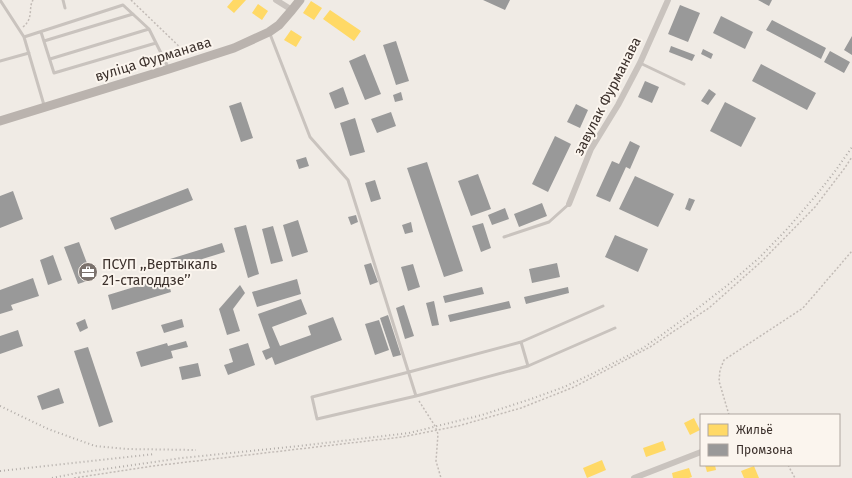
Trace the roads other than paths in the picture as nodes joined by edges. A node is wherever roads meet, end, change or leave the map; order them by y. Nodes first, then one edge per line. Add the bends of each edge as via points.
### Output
1 (0, 0) edge
2 (63, 0) edge
3 (276, 0) edge
4 (300, 0) edge
5 (668, 0) edge
6 (2, 6) edge
7 (65, 8) dead end
8 (292, 10) junction
9 (133, 14) junction
10 (149, 29) junction
11 (42, 32) junction
12 (269, 32) junction
13 (24, 37) junction
14 (44, 41) junction
15 (156, 43) junction
16 (28, 53) junction
17 (50, 59) junction
18 (0, 61) edge
19 (640, 63) junction
20 (169, 69) junction
21 (684, 84) dead end
22 (44, 107) junction
23 (0, 121) edge
24 (569, 204) joint
25 (504, 237) dead end
26 (603, 306) dead end
27 (615, 328) dead end
28 (520, 342) junction
29 (528, 366) junction
30 (409, 372) junction
31 (416, 396) junction
32 (700, 452) edge
33 (634, 478) edge

1 - 6 lane
2 - 7 lane
3 - 8 street
4 - 8 street, вуліца Фурманава
5 - 19 street, завулак Фурманава
6 - 13 lane
8 - 12 street, вуліца Фурманава
9 - 10 lane
9 - 11 lane via 123,5
9 - 14 lane
10 - 15 lane
10 - 17 lane
11 - 13 lane
11 - 14 lane
12 - 20 street, вуліца Фурманава via 234,48
12 - 30 lane via 310,137 348,180
13 - 16 lane
14 - 17 lane
15 - 17 lane via 54,74
15 - 20 lane
16 - 18 lane
16 - 22 lane
19 - 21 lane
19 - 24 street, завулак Фурманава via 592,149
20 - 22 street, вуліца Фурманава
22 - 23 street, вуліца Фурманава
24 - 25 lane via 548,222
26 - 28 lane
27 - 29 lane
28 - 29 lane
28 - 30 lane
29 - 31 lane
30 - 31 lane
30 - 31 lane via 312,397 317,419
32 - 33 street

